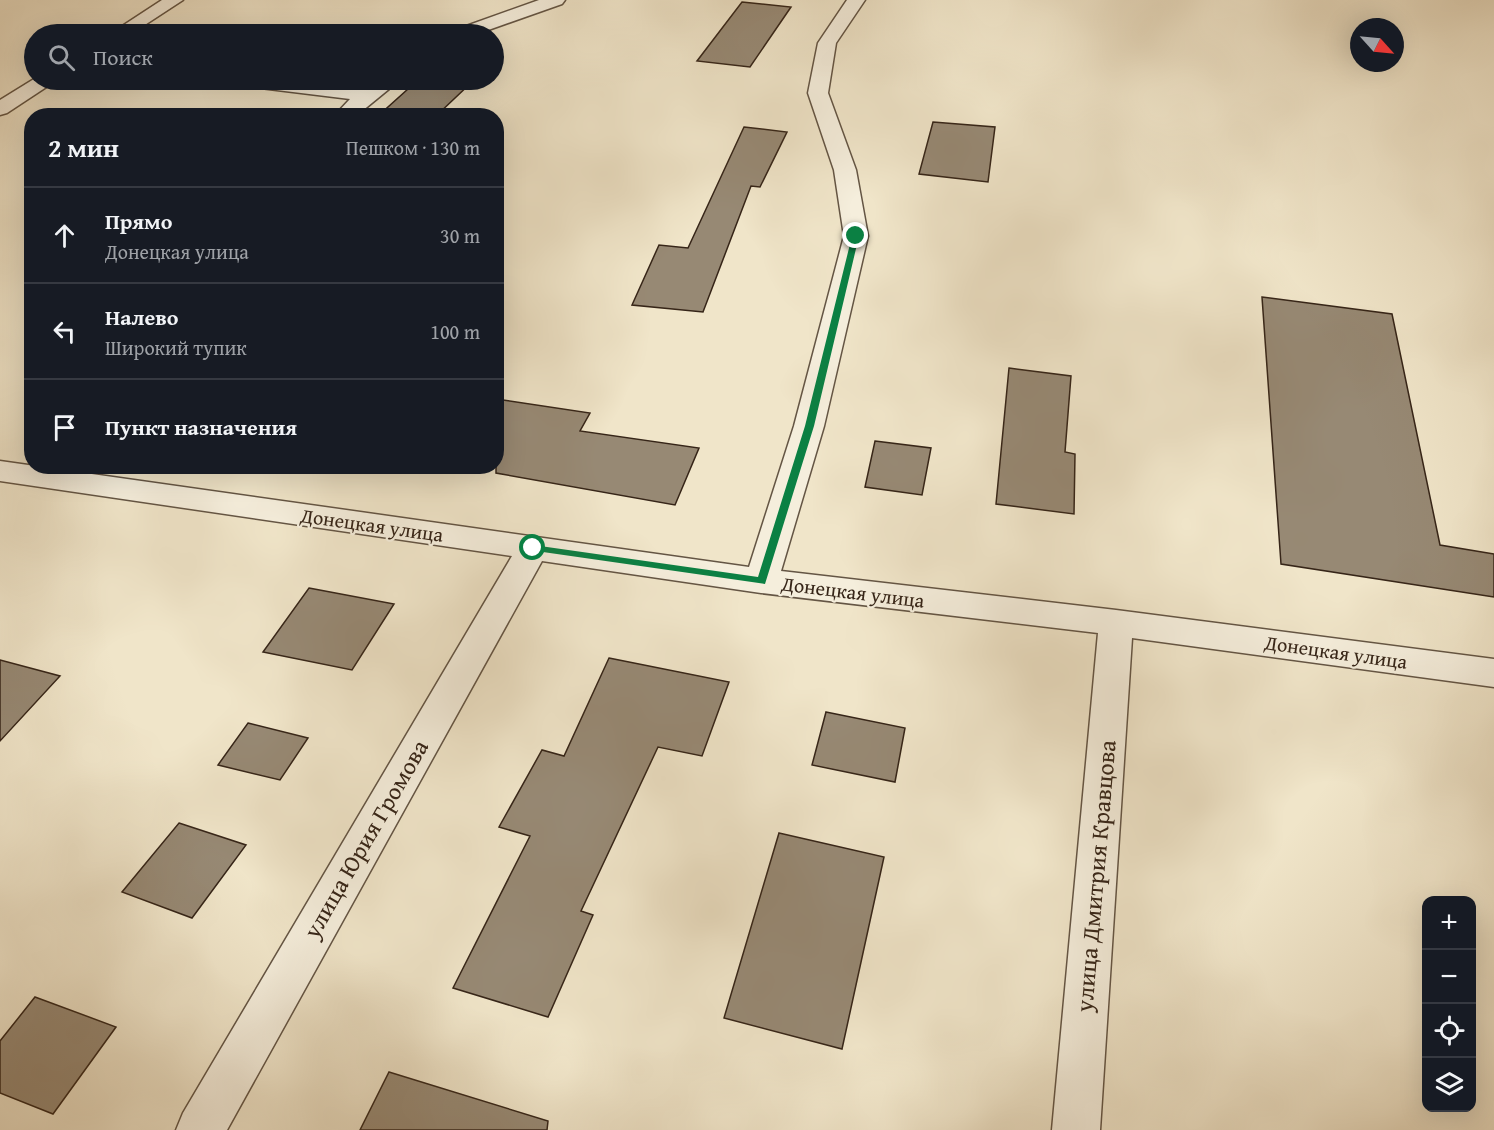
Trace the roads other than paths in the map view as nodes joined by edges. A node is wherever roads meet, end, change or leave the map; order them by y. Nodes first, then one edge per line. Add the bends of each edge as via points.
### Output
1 (174, 0) edge
2 (556, 0) edge
3 (856, 0) edge
4 (135, 24) edge
5 (489, 24) edge
6 (31, 90) edge
7 (325, 90) edge
8 (374, 90) edge
9 (366, 95) junction
10 (352, 108) edge
11 (0, 109) edge
12 (7, 480) edge
13 (533, 548) junction
14 (761, 581) junction
15 (1116, 622) junction
16 (1494, 673) edge
17 (200, 1130) edge
18 (1076, 1130) edge

1 - 4 street
2 - 5 street
3 - 14 street via 827,43 818,93 845,170 856,236 810,426
6 - 11 street
7 - 9 street
8 - 9 street
9 - 10 street
12 - 13 street, Донецкая улица
13 - 14 street, Донецкая улица
13 - 17 street, улица Юрия Громова
14 - 15 street, Донецкая улица
15 - 16 street, Донецкая улица
15 - 18 street, улица Дмитрия Кравцова

